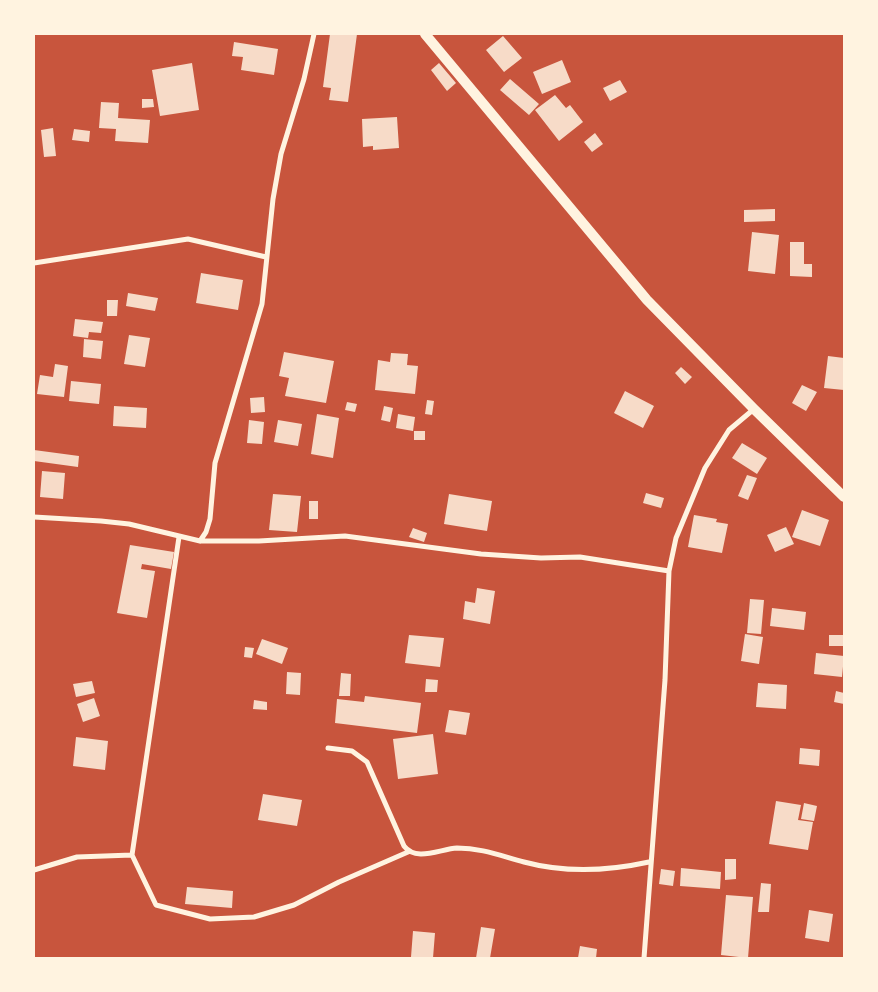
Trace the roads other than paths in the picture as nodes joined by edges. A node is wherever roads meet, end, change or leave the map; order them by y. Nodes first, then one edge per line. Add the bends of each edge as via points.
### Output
1 (314, 34) edge
2 (425, 34) edge
3 (266, 257) junction
4 (34, 263) edge
5 (754, 409) junction
6 (844, 497) edge
7 (34, 518) edge
8 (179, 538) junction
9 (200, 541) junction
10 (669, 571) junction
11 (328, 748) dead end
12 (408, 852) junction
13 (132, 855) junction
14 (650, 862) junction
15 (34, 870) edge
16 (644, 958) edge

1 - 3 street via 281,154
2 - 5 main road via 647,300
3 - 4 street via 188,239
3 - 9 street via 262,304 215,463 210,518
5 - 6 main road
5 - 10 street via 729,430 705,468 676,538
7 - 8 street via 101,520
8 - 9 street
8 - 13 street
9 - 10 street via 259,542 345,536 481,554 580,557
10 - 14 street
11 - 12 street via 352,751 367,762
12 - 13 street via 294,905 254,917 210,919 156,905
12 - 14 street via 422,854 474,848 524,862 574,869 619,868
13 - 15 street via 77,857
14 - 16 street

